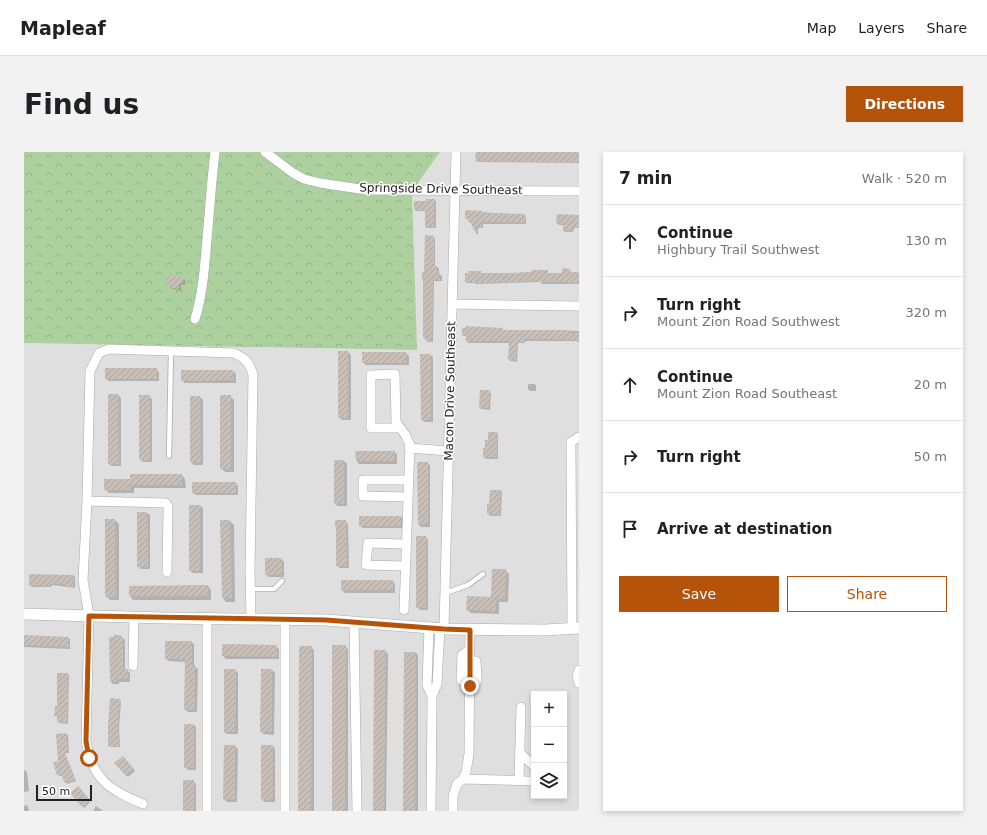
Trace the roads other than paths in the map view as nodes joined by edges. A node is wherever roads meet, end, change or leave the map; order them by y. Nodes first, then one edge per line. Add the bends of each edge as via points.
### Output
1 (215, 152) edge
2 (265, 152) edge
3 (456, 152) edge
4 (455, 189) junction
5 (579, 191) edge
6 (452, 304) junction
7 (579, 306) edge
8 (195, 319) dead end
9 (171, 351) junction
10 (400, 428) junction
11 (579, 437) edge
12 (410, 448) junction
13 (448, 450) junction
14 (169, 456) dead end
15 (408, 480) junction
16 (408, 497) junction
17 (87, 501) junction
18 (406, 544) junction
19 (405, 566) junction
20 (167, 572) dead end
21 (483, 574) dead end
22 (282, 581) dead end
23 (251, 589) junction
24 (445, 593) junction
25 (575, 606) edge
26 (404, 610) dead end
27 (24, 614) edge
28 (89, 616) junction
29 (134, 617) junction
30 (207, 618) junction
31 (251, 618) junction
32 (285, 619) junction
33 (354, 622) junction
34 (438, 628) junction
35 (575, 628) edge
36 (470, 630) junction
37 (470, 649) junction
38 (133, 666) dead end
39 (469, 669) junction
40 (579, 670) edge
41 (579, 683) edge
42 (470, 686) junction
43 (521, 706) dead end
44 (519, 752) junction
45 (531, 763) edge
46 (463, 780) junction
47 (519, 781) junction
48 (531, 781) edge
49 (143, 804) dead end
50 (207, 811) edge
51 (285, 811) edge
52 (357, 811) edge
53 (431, 811) edge
54 (453, 811) edge

1 - 8 street via 204,273 200,304
2 - 4 street, Springside Drive Southeast via 293,173 320,183 367,190
3 - 4 street, Macon Drive Southeast
4 - 5 street, Springside Drive Southeast
4 - 6 street, Macon Drive Southeast
6 - 7 street
6 - 13 street, Macon Drive Southeast
9 - 14 lane
9 - 17 street via 109,349 99,353 92,364
9 - 23 street via 234,353 249,363 253,374
10 - 10 street via 371,428 371,375 396,374 396,422
10 - 12 street
11 - 25 street via 571,442
12 - 13 street
12 - 15 street
13 - 24 street, Macon Drive Southeast
15 - 16 street
15 - 16 street via 363,480 363,496
16 - 18 street
17 - 20 street via 166,502
17 - 28 street via 83,580
18 - 19 street
18 - 19 street via 368,543 366,565
19 - 26 street
21 - 24 lane via 468,585
22 - 23 lane via 274,589
23 - 31 street
24 - 34 street, Macon Drive Southeast
25 - 35 street
27 - 28 street
28 - 29 street
28 - 49 street via 86,741 89,758 96,773 107,785 119,794
29 - 30 street
29 - 38 street
30 - 31 street
30 - 50 street
31 - 32 street
32 - 33 street
32 - 51 street
33 - 34 street
33 - 52 street
34 - 36 street
34 - 53 street, Macon Drive Southeast via 438,684 432,696
35 - 36 street
36 - 37 street
37 - 39 street via 476,654
37 - 39 street via 462,655
39 - 42 street via 477,681
39 - 42 street via 462,680
40 - 41 street
42 - 46 street via 469,754
43 - 44 street
44 - 45 street
44 - 47 street
46 - 47 street
46 - 54 street via 457,784 453,796
47 - 48 street

